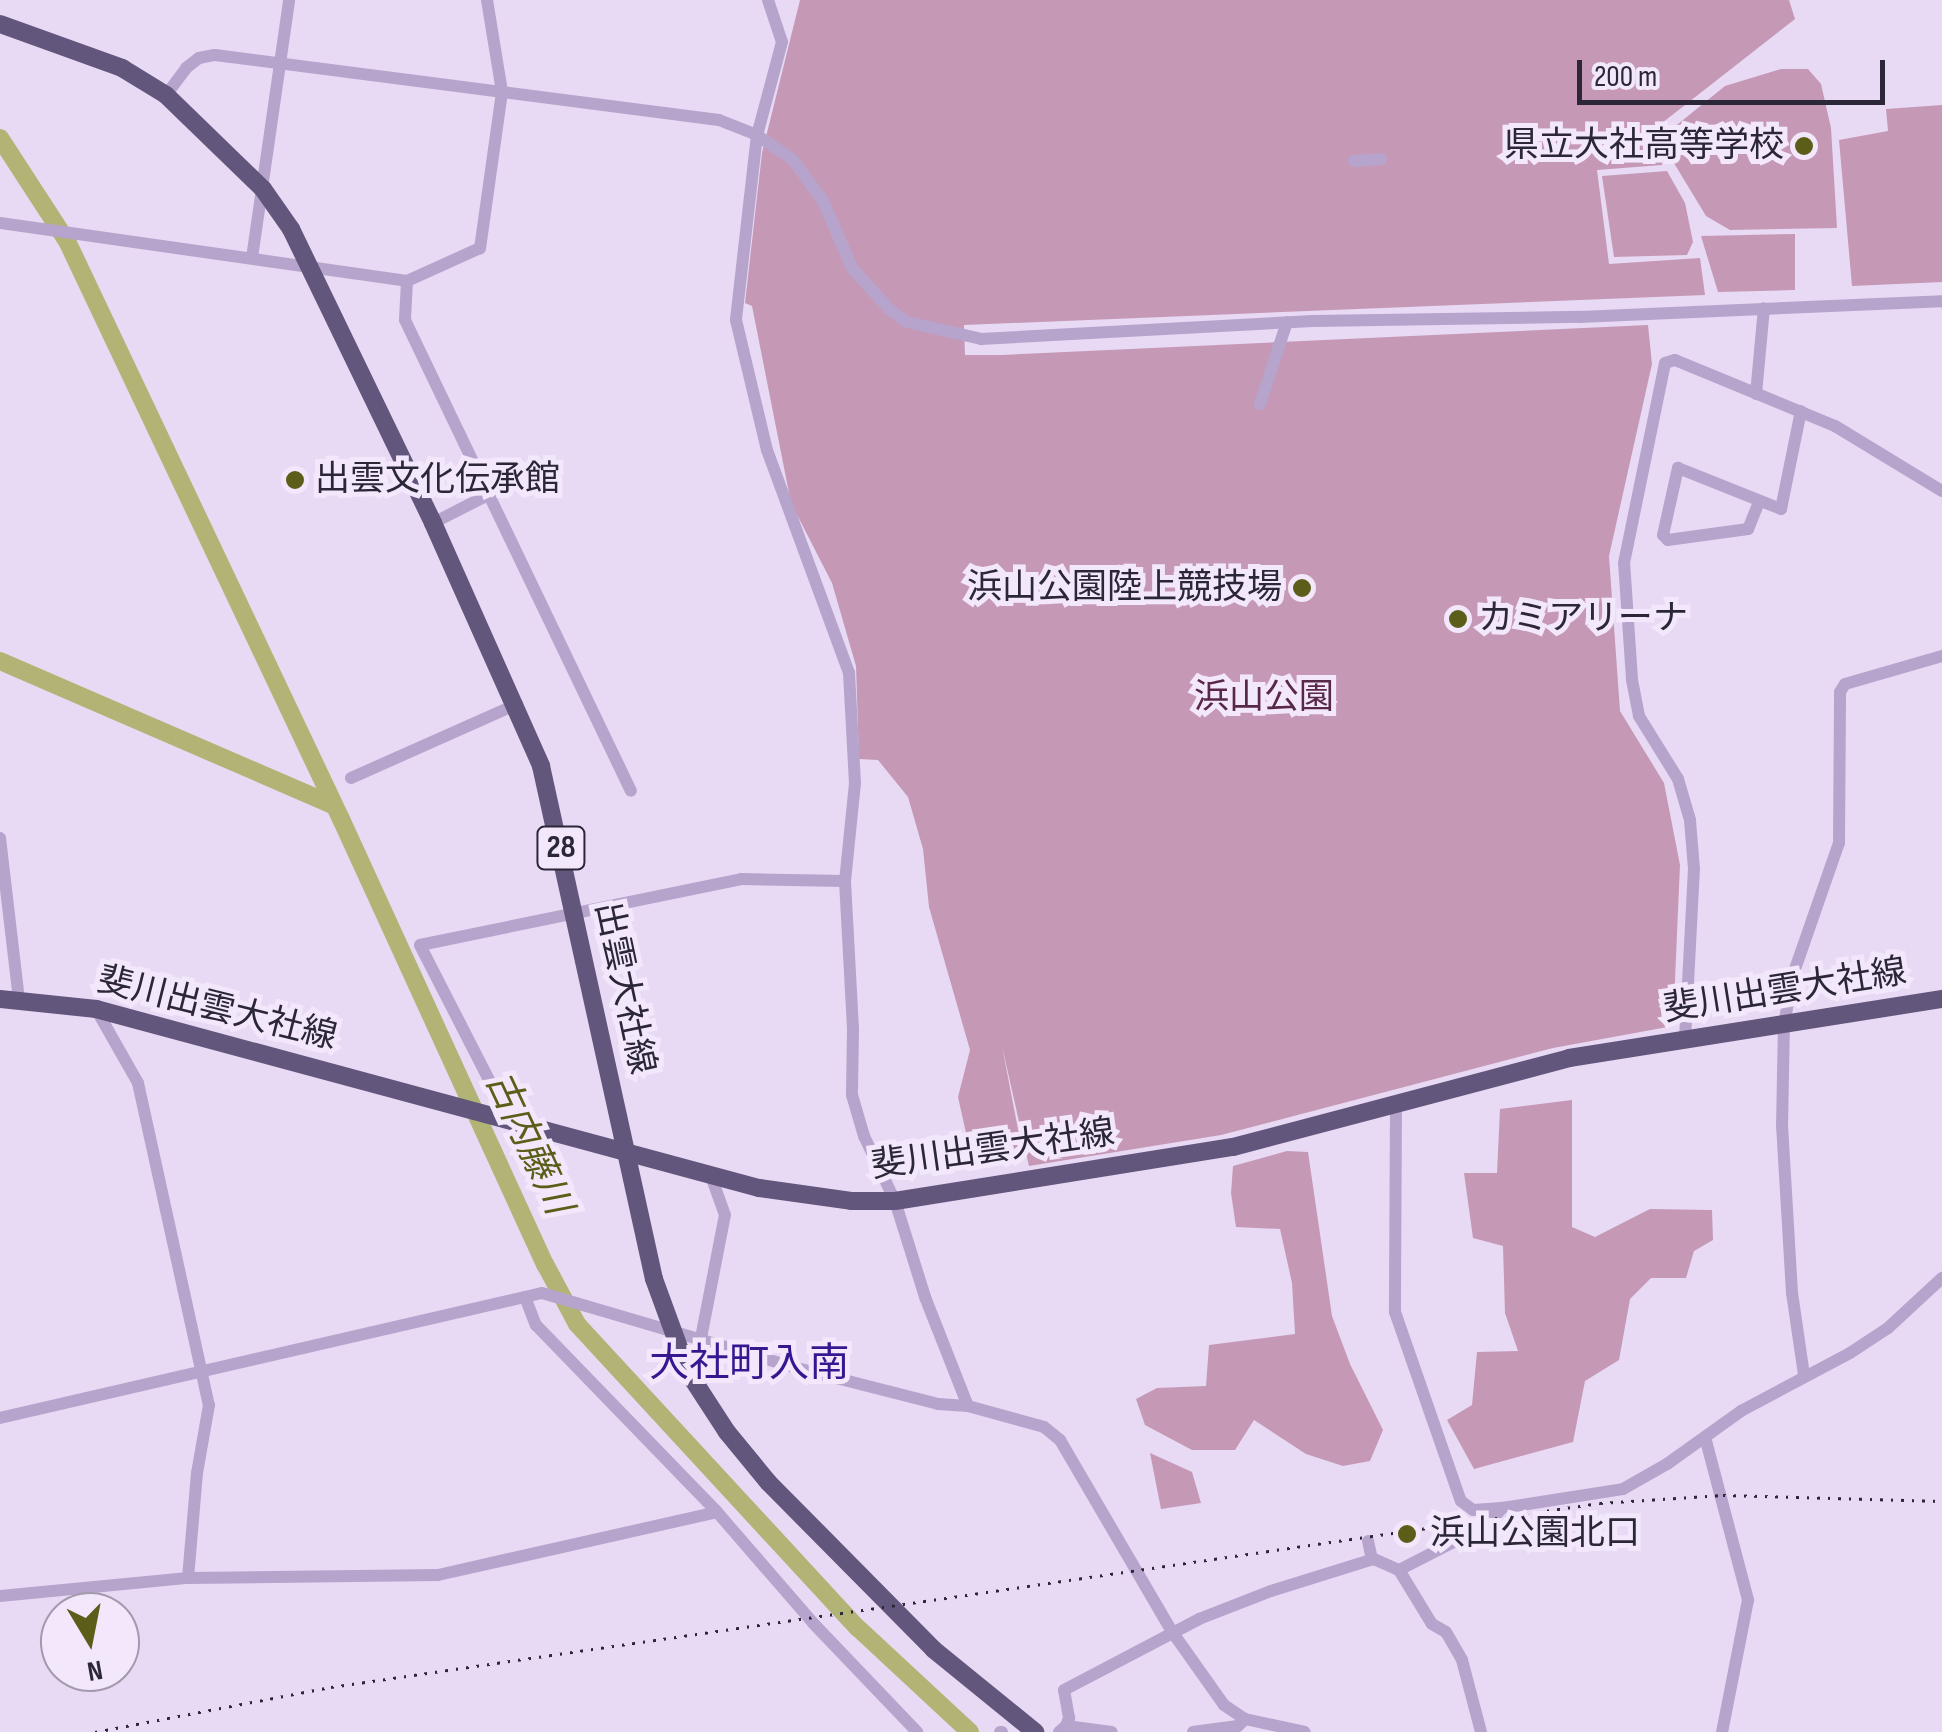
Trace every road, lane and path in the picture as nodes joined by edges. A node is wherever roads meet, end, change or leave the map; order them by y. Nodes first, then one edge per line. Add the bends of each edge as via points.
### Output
1 (288, 0) edge
2 (486, 0) edge
3 (768, 0) edge
4 (0, 24) edge
5 (280, 62) junction
6 (502, 92) junction
7 (166, 95) junction
8 (757, 135) junction
9 (1380, 159) dead end
10 (1354, 161) dead end
11 (263, 189) junction
12 (0, 223) edge
13 (252, 258) junction
14 (311, 268) junction
15 (407, 281) junction
16 (1942, 300) edge
17 (1764, 308) junction
18 (1287, 322) junction
19 (1756, 394) junction
20 (1260, 404) dead end
21 (1801, 412) junction
22 (1942, 492) edge
23 (488, 495) junction
24 (1759, 502) junction
25 (434, 522) junction
26 (1942, 656) edge
27 (518, 704) junction
28 (351, 778) dead end
29 (631, 792) dead end
30 (0, 838) edge
31 (845, 881) junction
32 (575, 916) junction
33 (10, 999) edge
34 (1942, 999) edge
35 (96, 1009) junction
36 (1784, 1024) junction
37 (1685, 1040) junction
38 (1396, 1104) junction
39 (505, 1118) junction
40 (627, 1154) junction
41 (712, 1176) junction
42 (895, 1200) junction
43 (1942, 1278) edge
44 (531, 1296) junction
45 (670, 1331) junction
46 (701, 1338) junction
47 (200, 1374) junction
48 (1804, 1375) junction
49 (968, 1406) junction
50 (0, 1418) edge
51 (1705, 1437) junction
52 (1502, 1508) junction
53 (718, 1512) junction
54 (1368, 1542) dead end
55 (1372, 1560) junction
56 (1399, 1570) junction
57 (188, 1578) junction
58 (0, 1596) edge
59 (1172, 1633) junction
60 (1245, 1719) junction
61 (1063, 1729) edge
62 (917, 1732) edge
63 (1035, 1732) edge
64 (1112, 1732) edge
65 (1193, 1732) edge
66 (1304, 1732) edge
67 (1481, 1732) edge
68 (1722, 1732) edge

1 - 5 street
2 - 6 street
3 - 8 street via 782,42
4 - 7 main road, 出雲大社線 / 28 via 122,68
5 - 6 street
5 - 7 street via 199,58
5 - 11 street
6 - 8 street via 718,120
6 - 15 street via 480,248
7 - 11 main road, 出雲大社線 / 28
8 - 18 street via 811,180 852,268 907,322 982,339
8 - 31 street via 736,320 767,450 848,674 855,783
9 - 10 street
11 - 13 street
11 - 14 main road, 出雲大社線 / 28
12 - 13 street
13 - 14 street
14 - 15 street
14 - 25 main road, 出雲大社線 / 28
15 - 23 street via 404,320
16 - 17 street
17 - 18 street
17 - 19 street
18 - 20 street
19 - 21 street
19 - 37 street via 1675,360 1666,363 1624,563 1639,716 1678,779 1692,835
21 - 22 street
21 - 24 street via 1781,509
23 - 25 street
23 - 29 street
24 - 24 street via 1678,468 1663,535 1668,540 1748,530
25 - 27 main road, 出雲大社線 / 28
26 - 36 street via 1844,684 1840,692 1838,843 1794,972
27 - 28 street
27 - 32 main road, 出雲大社線 / 28 via 542,766
30 - 33 street
31 - 32 street via 741,880
31 - 42 street via 852,1095
32 - 39 street via 420,945
32 - 40 main road, 出雲大社線 / 28
33 - 35 main road, 斐川出雲大社線
34 - 36 main road, 斐川出雲大社線
35 - 39 main road, 斐川出雲大社線
35 - 47 street via 138,1084
36 - 37 main road, 斐川出雲大社線
36 - 48 street via 1782,1127
37 - 38 main road, 斐川出雲大社線 via 1568,1058
38 - 42 main road, 斐川出雲大社線 via 1233,1147
38 - 52 street via 1395,1312 1460,1501 1473,1510
39 - 40 main road, 斐川出雲大社線
40 - 41 main road, 斐川出雲大社線
40 - 45 main road, 出雲大社線 / 28
41 - 42 main road, 斐川出雲大社線 via 798,1196
41 - 46 street via 725,1216
42 - 49 street via 924,1297
43 - 48 street via 1888,1328
44 - 45 street
44 - 47 street
44 - 53 street via 536,1326
45 - 46 street
45 - 63 main road, 出雲大社線 / 28 via 688,1372 768,1482 933,1649
46 - 49 street via 938,1404
47 - 50 street
47 - 57 street via 209,1405
48 - 51 street
49 - 59 street via 1044,1428 1060,1440
51 - 52 street via 1623,1489
51 - 68 street via 1748,1600
52 - 56 street via 1489,1524
53 - 57 street via 438,1575
53 - 62 street
54 - 55 street
55 - 56 street
55 - 59 street via 1271,1591
56 - 67 street via 1462,1660
57 - 58 street
59 - 60 street via 1224,1705
59 - 61 street via 1064,1690 1070,1718
60 - 65 street via 1238,1726
60 - 66 street
61 - 64 street

